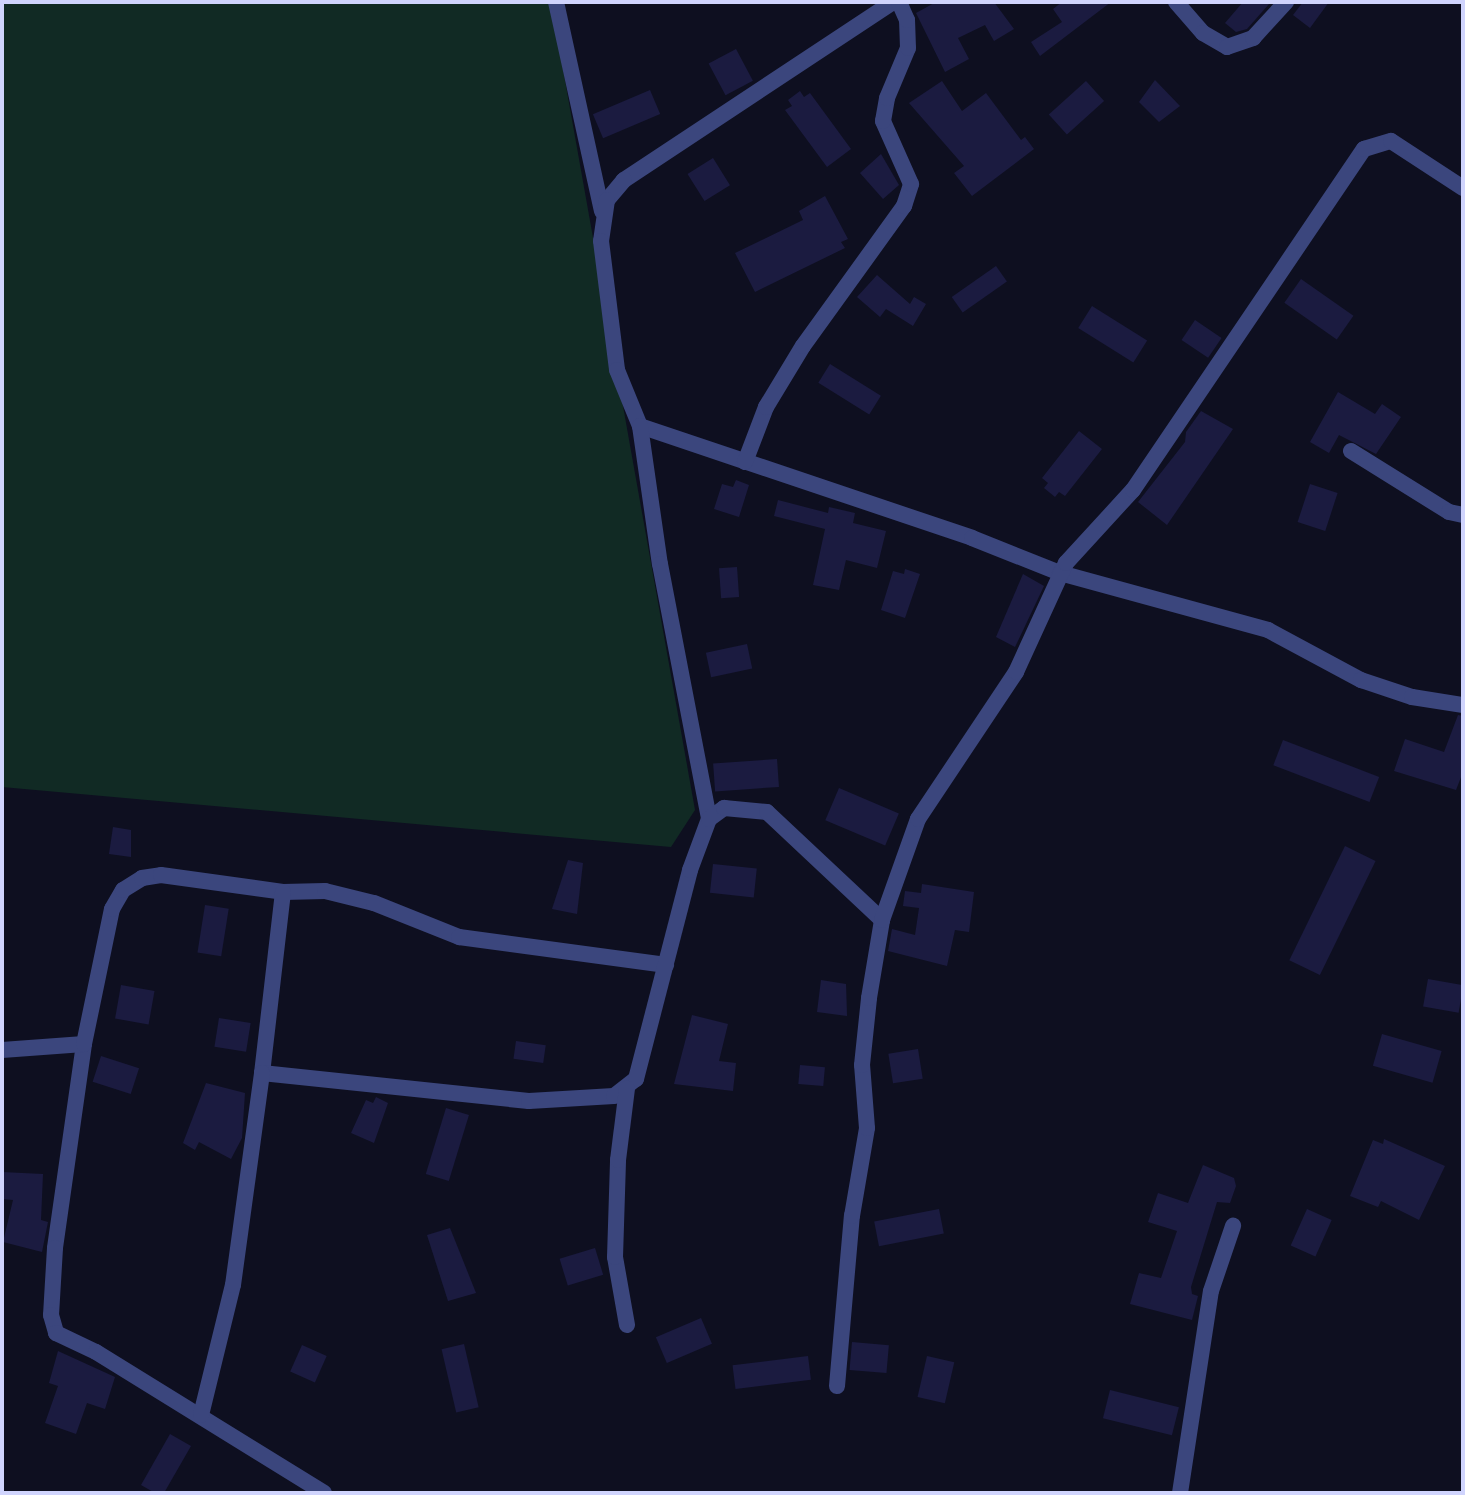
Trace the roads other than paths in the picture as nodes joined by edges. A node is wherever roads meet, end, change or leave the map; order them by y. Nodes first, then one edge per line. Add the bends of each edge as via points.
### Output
1 (556, 2) edge
2 (896, 2) edge
3 (1176, 2) edge
4 (1286, 2) edge
5 (1463, 188) edge
6 (603, 212) junction
7 (640, 426) junction
8 (1351, 451) dead end
9 (745, 462) junction
10 (1463, 515) edge
11 (1060, 573) junction
12 (1463, 705) edge
13 (709, 819) junction
14 (283, 892) junction
15 (882, 920) junction
16 (666, 965) junction
17 (84, 1044) junction
18 (2, 1050) edge
19 (262, 1073) junction
20 (627, 1089) junction
21 (1233, 1226) dead end
22 (627, 1325) dead end
23 (837, 1386) dead end
24 (201, 1415) junction
25 (324, 1493) edge
26 (1180, 1493) edge

1 - 6 street
2 - 6 street via 624,180
2 - 9 street via 907,20 908,48 883,121 911,184 904,206 803,346 766,407
3 - 4 street via 1203,33 1227,47 1253,38
5 - 11 street via 1391,141 1364,149 1133,490
6 - 7 street via 601,241 617,370
7 - 9 street
7 - 13 street via 660,564
8 - 10 street via 1449,512
9 - 11 street
11 - 12 street via 1259,627 1361,680 1412,697
11 - 15 street via 1016,672 918,819
13 - 15 street via 724,808 767,812 840,875
13 - 16 street
14 - 16 street via 325,891 374,903 459,937
14 - 17 street via 238,889 179,874 142,878 123,890 112,909
14 - 19 street
15 - 23 street via 862,1065 867,1128 852,1216
16 - 20 street via 636,1079
17 - 18 street
17 - 24 street via 55,1248 52,1326 61,1338 96,1352
19 - 20 street via 529,1101 585,1101
19 - 24 street via 233,1285
20 - 22 street via 615,1257
21 - 26 street via 1211,1291
24 - 25 street

